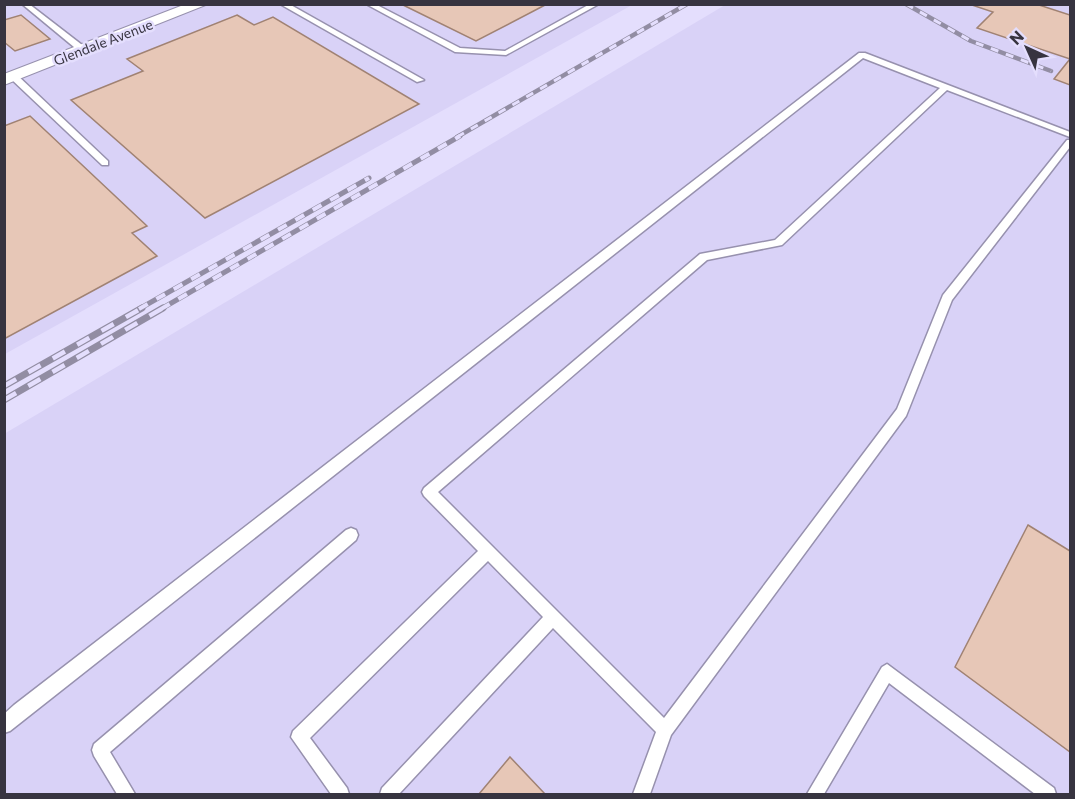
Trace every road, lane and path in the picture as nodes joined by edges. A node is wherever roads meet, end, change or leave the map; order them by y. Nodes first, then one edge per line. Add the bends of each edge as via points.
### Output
1 (201, 4) edge
2 (283, 4) edge
3 (369, 4) edge
4 (596, 4) edge
5 (25, 5) edge
6 (83, 50) junction
7 (9, 78) edge
8 (420, 80) dead end
9 (946, 87) junction
10 (1071, 135) edge
11 (1071, 142) edge
12 (105, 163) dead end
13 (351, 535) dead end
14 (488, 551) junction
15 (553, 617) junction
16 (4, 725) edge
17 (665, 730) junction
18 (126, 795) edge
19 (341, 795) edge
20 (388, 795) edge
21 (642, 795) edge
22 (815, 795) edge
23 (1048, 795) edge

1 - 6 street, Glendale Avenue
2 - 8 lane
3 - 4 lane via 458,50 506,53
5 - 6 lane
6 - 7 street, Glendale Avenue
7 - 12 lane
9 - 10 lane
9 - 14 lane via 778,243 704,257 429,492
9 - 16 lane via 862,56
11 - 17 lane via 947,298 902,412
13 - 18 lane via 100,750
14 - 15 lane
14 - 19 lane via 299,737
15 - 17 lane
15 - 20 lane
17 - 21 lane
22 - 23 lane via 886,672

